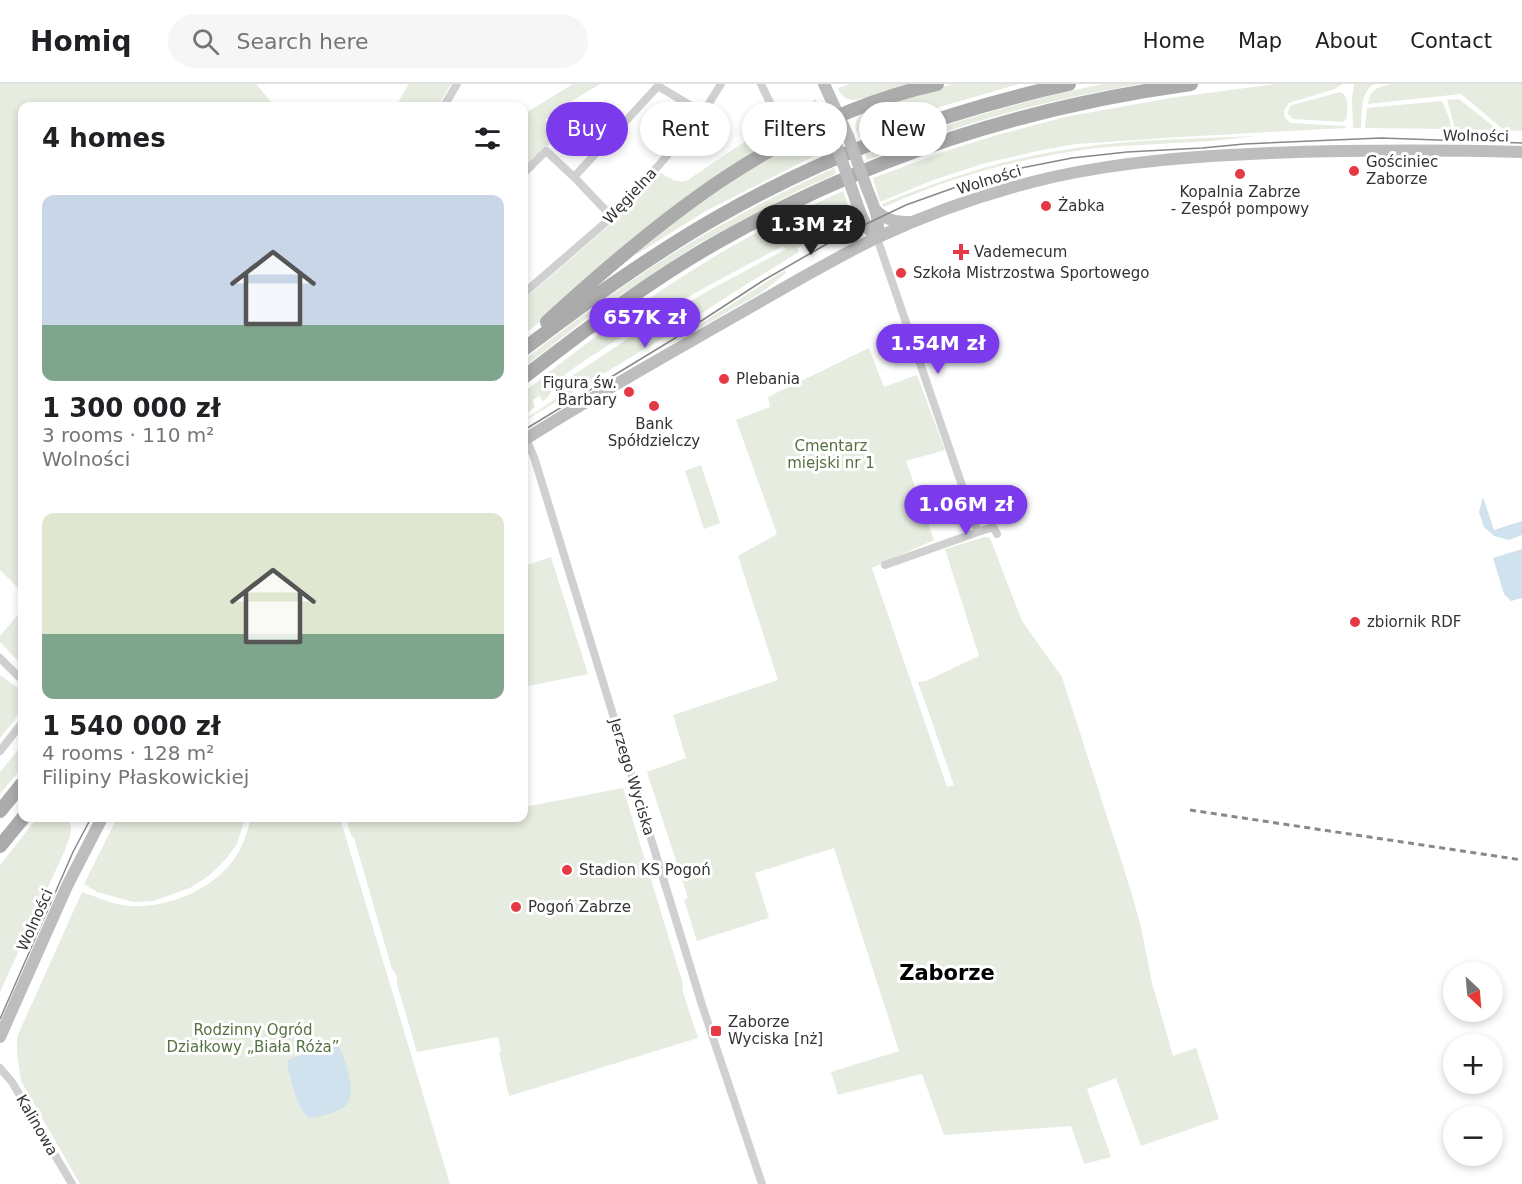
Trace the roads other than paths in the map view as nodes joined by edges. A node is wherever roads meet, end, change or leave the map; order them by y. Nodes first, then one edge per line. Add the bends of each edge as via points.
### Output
1 (457, 84) edge
2 (721, 84) edge
3 (760, 84) edge
4 (937, 84) edge
5 (1068, 84) edge
6 (1191, 84) edge
7 (825, 87) edge
8 (446, 102) edge
9 (643, 102) edge
10 (686, 102) edge
11 (709, 102) edge
12 (769, 102) edge
13 (830, 102) edge
14 (640, 106) edge
15 (847, 113) edge
16 (847, 135) edge
17 (1522, 152) edge
18 (666, 156) edge
19 (759, 156) edge
20 (840, 156) edge
21 (528, 169) edge
22 (574, 177) junction
23 (874, 208) junction
24 (612, 217) junction
25 (914, 222) junction
26 (864, 224) junction
27 (877, 238) junction
28 (855, 249) junction
29 (528, 290) edge
30 (528, 340) edge
31 (528, 347) edge
32 (528, 374) edge
33 (528, 437) edge
34 (528, 444) edge
35 (978, 532) junction
36 (997, 534) dead end
37 (885, 565) dead end
38 (0, 658) edge
39 (18, 676) edge
40 (18, 728) edge
41 (0, 751) edge
42 (18, 789) edge
43 (0, 811) edge
44 (20, 822) edge
45 (100, 822) edge
46 (0, 846) edge
47 (0, 1037) edge
48 (0, 1068) edge
49 (72, 1184) edge
50 (762, 1184) edge

1 - 8 street
2 - 11 street, Węgielna
3 - 12 street
4 - 15 main road
5 - 31 main road via 918,127 791,179 715,218 651,258
6 - 32 main road via 1015,119 852,175 740,230 660,278
7 - 13 street
9 - 10 street via 658,86
14 - 22 street
16 - 23 street, bridge
17 - 25 street, Wolności via 1337,150 1153,161 1050,178 947,208
18 - 24 street, Węgielna
19 - 30 main road via 681,208
20 - 26 street, bridge
21 - 22 street via 546,151
22 - 24 street
23 - 25 street via 889,220
23 - 27 street via 879,227
24 - 29 street, Węgielna
25 - 27 street, Wolności
26 - 27 street
26 - 28 street via 864,234
27 - 28 street, Wolności
27 - 35 street
28 - 33 street, Wolności via 648,364
34 - 50 street, Jerzego Wyciska via 702,1005
35 - 36 street via 993,527
35 - 37 street
38 - 39 street
40 - 41 street
42 - 43 main road
44 - 46 main road
45 - 47 street, Wolności
48 - 49 street, Kalinowa

